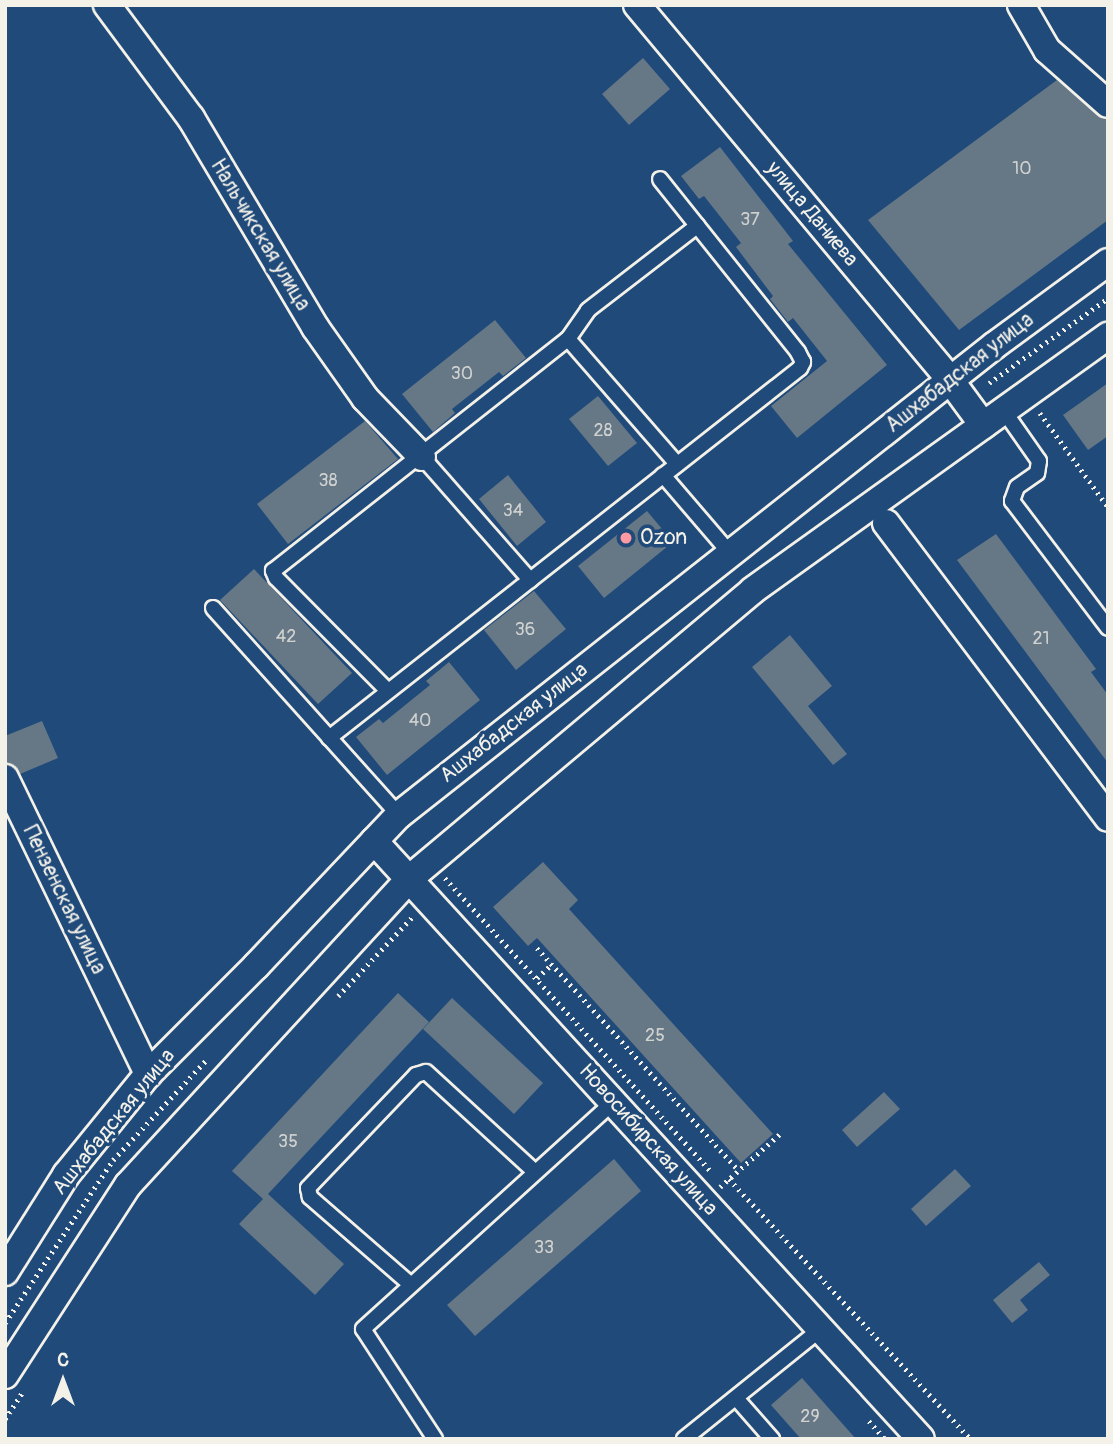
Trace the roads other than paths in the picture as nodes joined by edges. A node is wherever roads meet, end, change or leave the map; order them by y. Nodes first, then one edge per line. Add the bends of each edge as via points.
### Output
1 (107, 5) edge
2 (638, 5) edge
3 (1021, 5) edge
4 (1108, 104) edge
5 (660, 179) dead end
6 (697, 226) junction
7 (1108, 262) edge
8 (1108, 336) edge
9 (568, 339) junction
10 (950, 380) junction
11 (1001, 422) junction
12 (422, 457) junction
13 (677, 464) junction
14 (663, 475) junction
15 (887, 523) dead end
16 (729, 552) junction
17 (530, 580) junction
18 (213, 608) dead end
19 (1108, 628) edge
20 (388, 691) junction
21 (329, 738) junction
22 (5, 778) edge
23 (398, 815) junction
24 (1108, 818) edge
25 (374, 841) junction
26 (409, 879) junction
27 (148, 1074) junction
28 (613, 1102) junction
29 (535, 1172) junction
30 (5, 1272) edge
31 (411, 1284) junction
32 (821, 1329) junction
33 (17, 1379) edge
34 (736, 1398) junction
35 (435, 1439) edge
36 (684, 1439) edge
37 (772, 1439) edge
38 (921, 1439) edge

1 - 12 street, Нальчикская улица via 191,118 315,327 365,398
2 - 10 street, улица Даниева
3 - 4 street via 1047,50
5 - 6 lane
6 - 9 lane via 588,310
6 - 13 lane via 803,362
7 - 10 street, Ашхабадская улица
8 - 11 street
9 - 12 lane
9 - 13 lane
10 - 11 street, улица Даниева
10 - 16 street, Ашхабадская улица
11 - 19 lane via 1039,461 1037,473 1017,487 1012,500
11 - 26 street via 753,590
12 - 17 lane
12 - 20 lane via 273,571
13 - 14 lane
14 - 16 lane
14 - 17 lane
15 - 24 street
16 - 23 street, Ашхабадская улица
17 - 20 lane
18 - 21 lane
20 - 21 lane
21 - 23 lane
22 - 27 street, Пензенская улица
23 - 25 street, Ашхабадская улица
25 - 26 street, Новосибирская улица
25 - 27 street, Ашхабадская улица
26 - 28 street, Новосибирская улица
26 - 33 street via 128,1185
27 - 30 street, Ашхабадская улица via 66,1175
28 - 29 lane
28 - 32 street, Новосибирская улица
29 - 31 lane
29 - 31 lane via 426,1072 416,1075 308,1188 310,1197
31 - 35 lane via 363,1329
32 - 34 lane
32 - 38 street, Новосибирская улица
34 - 36 lane
34 - 37 lane

